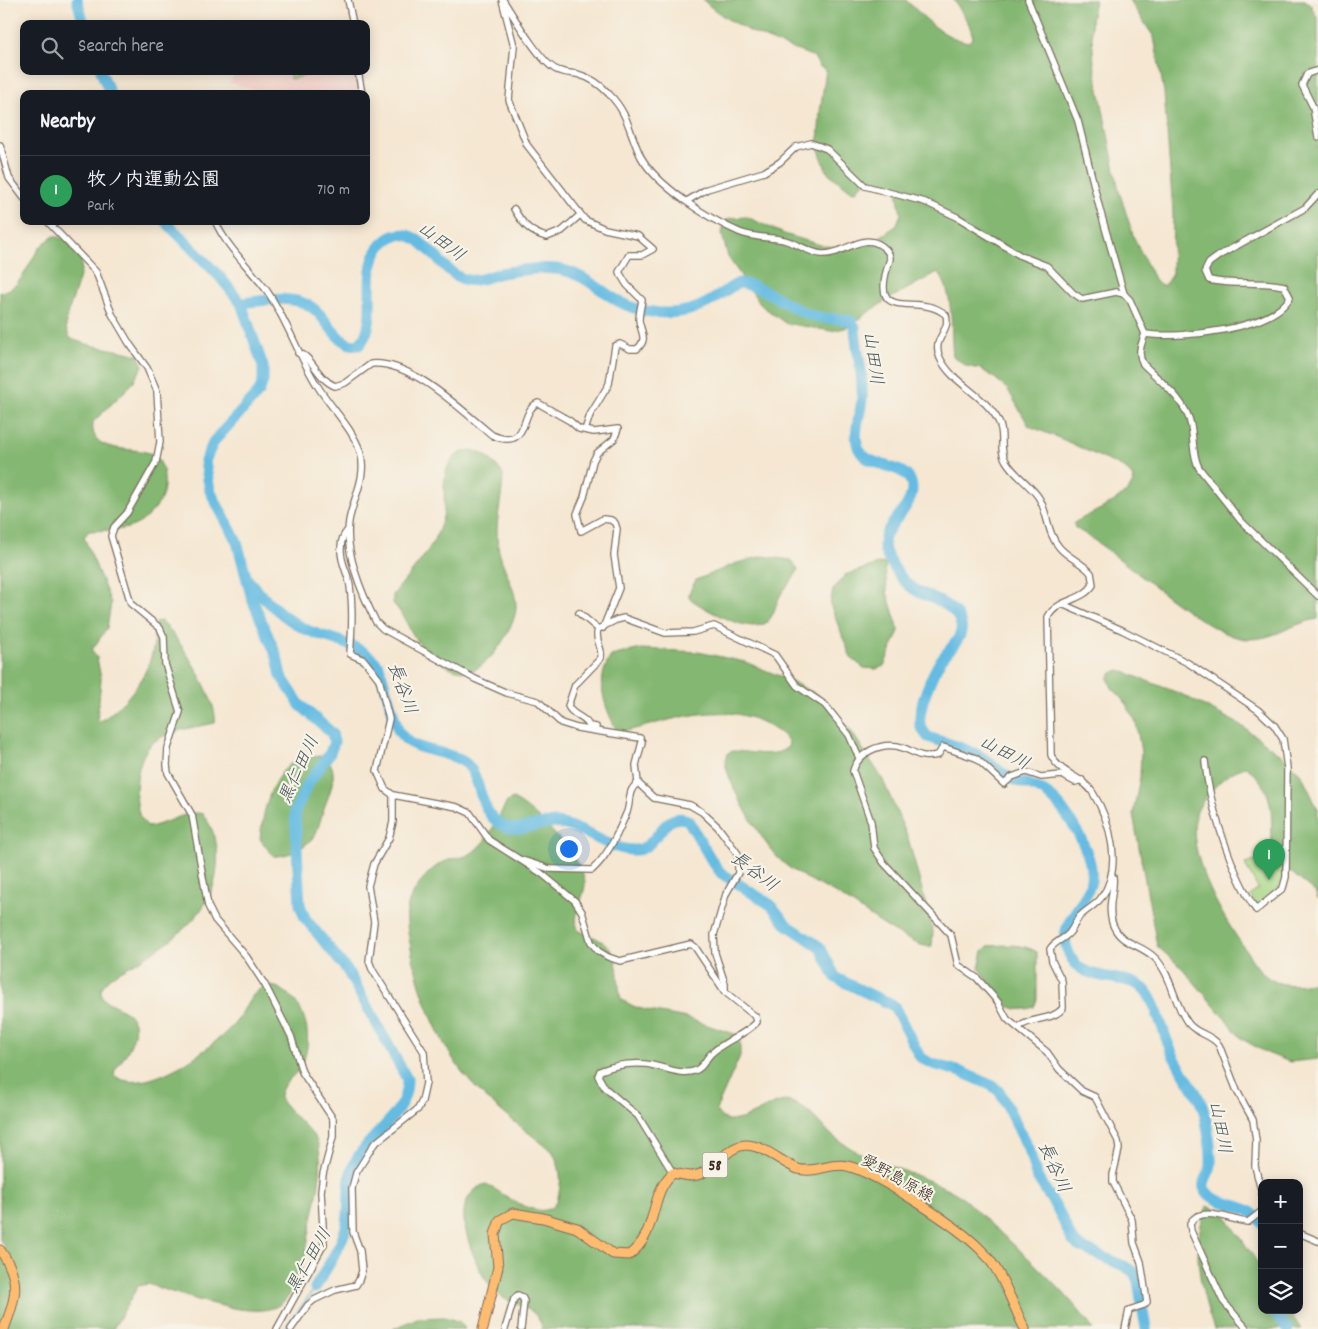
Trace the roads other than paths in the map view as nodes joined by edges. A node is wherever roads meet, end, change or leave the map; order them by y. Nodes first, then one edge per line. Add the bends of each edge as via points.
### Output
1 (348, 0) edge
2 (503, 0) edge
3 (1028, 0) edge
4 (352, 20) edge
5 (1318, 70) edge
6 (359, 75) edge
7 (361, 90) edge
8 (1318, 136) edge
9 (0, 145) edge
10 (20, 193) edge
11 (1318, 194) edge
12 (688, 201) junction
13 (514, 209) dead end
14 (580, 215) junction
15 (51, 225) edge
16 (217, 225) edge
17 (1124, 294) junction
18 (1145, 334) junction
19 (298, 353) junction
20 (585, 430) junction
21 (348, 530) junction
22 (1318, 596) edge
23 (1062, 604) junction
24 (579, 613) dead end
25 (600, 629) junction
26 (561, 723) junction
27 (589, 726) junction
28 (632, 736) junction
29 (859, 758) junction
30 (1205, 761) dead end
31 (1082, 780) junction
32 (638, 783) junction
33 (393, 795) junction
34 (519, 860) junction
35 (1112, 875) junction
36 (725, 992) junction
37 (1019, 1027) junction
38 (673, 1173) junction
39 (1258, 1179) edge
40 (1258, 1214) edge
41 (1303, 1235) edge
42 (1318, 1241) edge
43 (0, 1250) edge
44 (4, 1329) edge
45 (277, 1329) edge
46 (291, 1329) edge
47 (483, 1329) edge
48 (505, 1329) edge
49 (521, 1329) edge
50 (1025, 1329) edge
51 (1125, 1329) edge
52 (1247, 1329) edge

1 - 4 street
2 - 12 street via 548,64 561,72 588,78 614,98 625,113 648,168
2 - 14 street via 514,46 509,100 527,145
3 - 17 street via 1078,121
5 - 8 street via 1307,74 1302,85 1313,107
6 - 7 street
9 - 10 street via 9,178
11 - 18 street via 1305,208 1220,255 1209,263 1205,271 1209,280 1218,282 1269,282 1284,286 1290,297 1286,305 1244,325 1207,333
12 - 17 street via 707,189 764,172 796,147 811,143 827,150 865,186 925,202 957,217 1021,256 1047,266 1082,299 1116,292
12 - 23 street via 739,231 760,238 783,240 820,254 832,254 869,241 886,250 890,259 884,276 886,297 900,304 932,307 946,315 946,326 937,348 946,368 994,414 1003,434 1005,460 1037,495 1051,536 1059,548 1091,573 1092,585 1088,592
13 - 14 street via 522,223 547,237 562,231
14 - 20 street via 592,225 638,236 653,249 642,255 629,255 619,272 627,285 641,296 639,322 644,332 637,349 616,344 610,384 590,415
15 - 45 street via 96,272 112,314 147,368 157,392 160,442 156,462 111,536 131,604 160,628 164,637 165,664 180,712 166,765 194,823 208,906 215,920 246,956 265,985 291,1036 302,1072 333,1119 334,1136 323,1174 324,1244
16 - 19 street via 274,303
17 - 18 street via 1130,300
18 - 22 street via 1139,357 1185,410 1191,424 1195,460 1199,468 1241,521
19 - 20 street via 307,358 321,378 336,386 371,364 413,374 499,438 512,439 518,434 532,406 538,403
19 - 21 street via 360,452 362,479
20 - 25 street via 618,429 614,439 597,453 576,518 581,531 603,519 611,520 617,529 614,555 619,588
21 - 26 street via 348,554 352,566 370,610 383,629 475,679 506,693 538,701
21 - 33 street via 341,548 350,588 350,654 371,666 379,679 389,719 377,771 385,789
23 - 30 street via 1188,663 1258,710 1283,739 1287,768 1286,877 1282,888 1256,910 1232,862 1207,786
23 - 31 street via 1052,610 1047,624 1051,755 1060,768
24 - 25 street
25 - 27 street via 596,638 601,658 576,685 568,706
25 - 29 street via 624,618 665,633 693,632 714,626 775,655 797,686 825,705 849,735
26 - 27 street
26 - 28 street
27 - 28 street
28 - 32 street via 642,742 636,765
29 - 31 street via 871,750 892,746 926,758 938,755 943,747 976,758 1004,784 1026,772 1041,777 1062,775 1075,782
29 - 37 street via 853,771 871,822 874,848 951,935 958,964 977,978 998,1002 1006,1019
31 - 35 street via 1091,789 1104,814 1113,859
32 - 34 street via 631,789 627,810 613,841 590,871 550,869
32 - 36 street via 654,798 697,808 718,827 738,854 740,866 714,935
33 - 34 street via 464,810 475,819 489,840
33 - 46 street via 393,822 389,838 374,864 368,886 374,922 369,961 421,1045 426,1083 418,1109 374,1144 354,1180 353,1232 360,1251 360,1280 356,1285 314,1300
34 - 36 street via 541,873 575,901 582,912 591,942 608,958 620,961 691,944
35 - 37 street via 1100,900 1052,946 1050,953 1062,981 1062,1008 1053,1015 1034,1019
35 - 39 street via 1110,908 1118,934 1124,941 1155,958 1187,1022 1219,1045 1237,1091 1253,1120
36 - 38 street via 757,1022 710,1054 702,1067 693,1072 645,1064 614,1065 600,1071 598,1076 605,1088 638,1116
37 - 51 street via 1082,1091 1095,1098 1118,1141 1120,1149 1113,1182 1132,1220 1147,1302 1127,1312
38 - 47 main road via 665,1180 645,1239 629,1255 613,1254 577,1228 543,1218 513,1212 500,1220 495,1234 498,1267
38 - 50 main road, 愛野島原線 / 58 via 692,1176 707,1172 738,1147 748,1145 809,1171 845,1165 865,1172 940,1218 982,1250 996,1270
40 - 52 street via 1244,1222 1206,1215 1196,1217 1190,1224 1223,1301
41 - 42 street
43 - 44 main road via 10,1265 16,1284
48 - 49 street via 518,1295 524,1301

